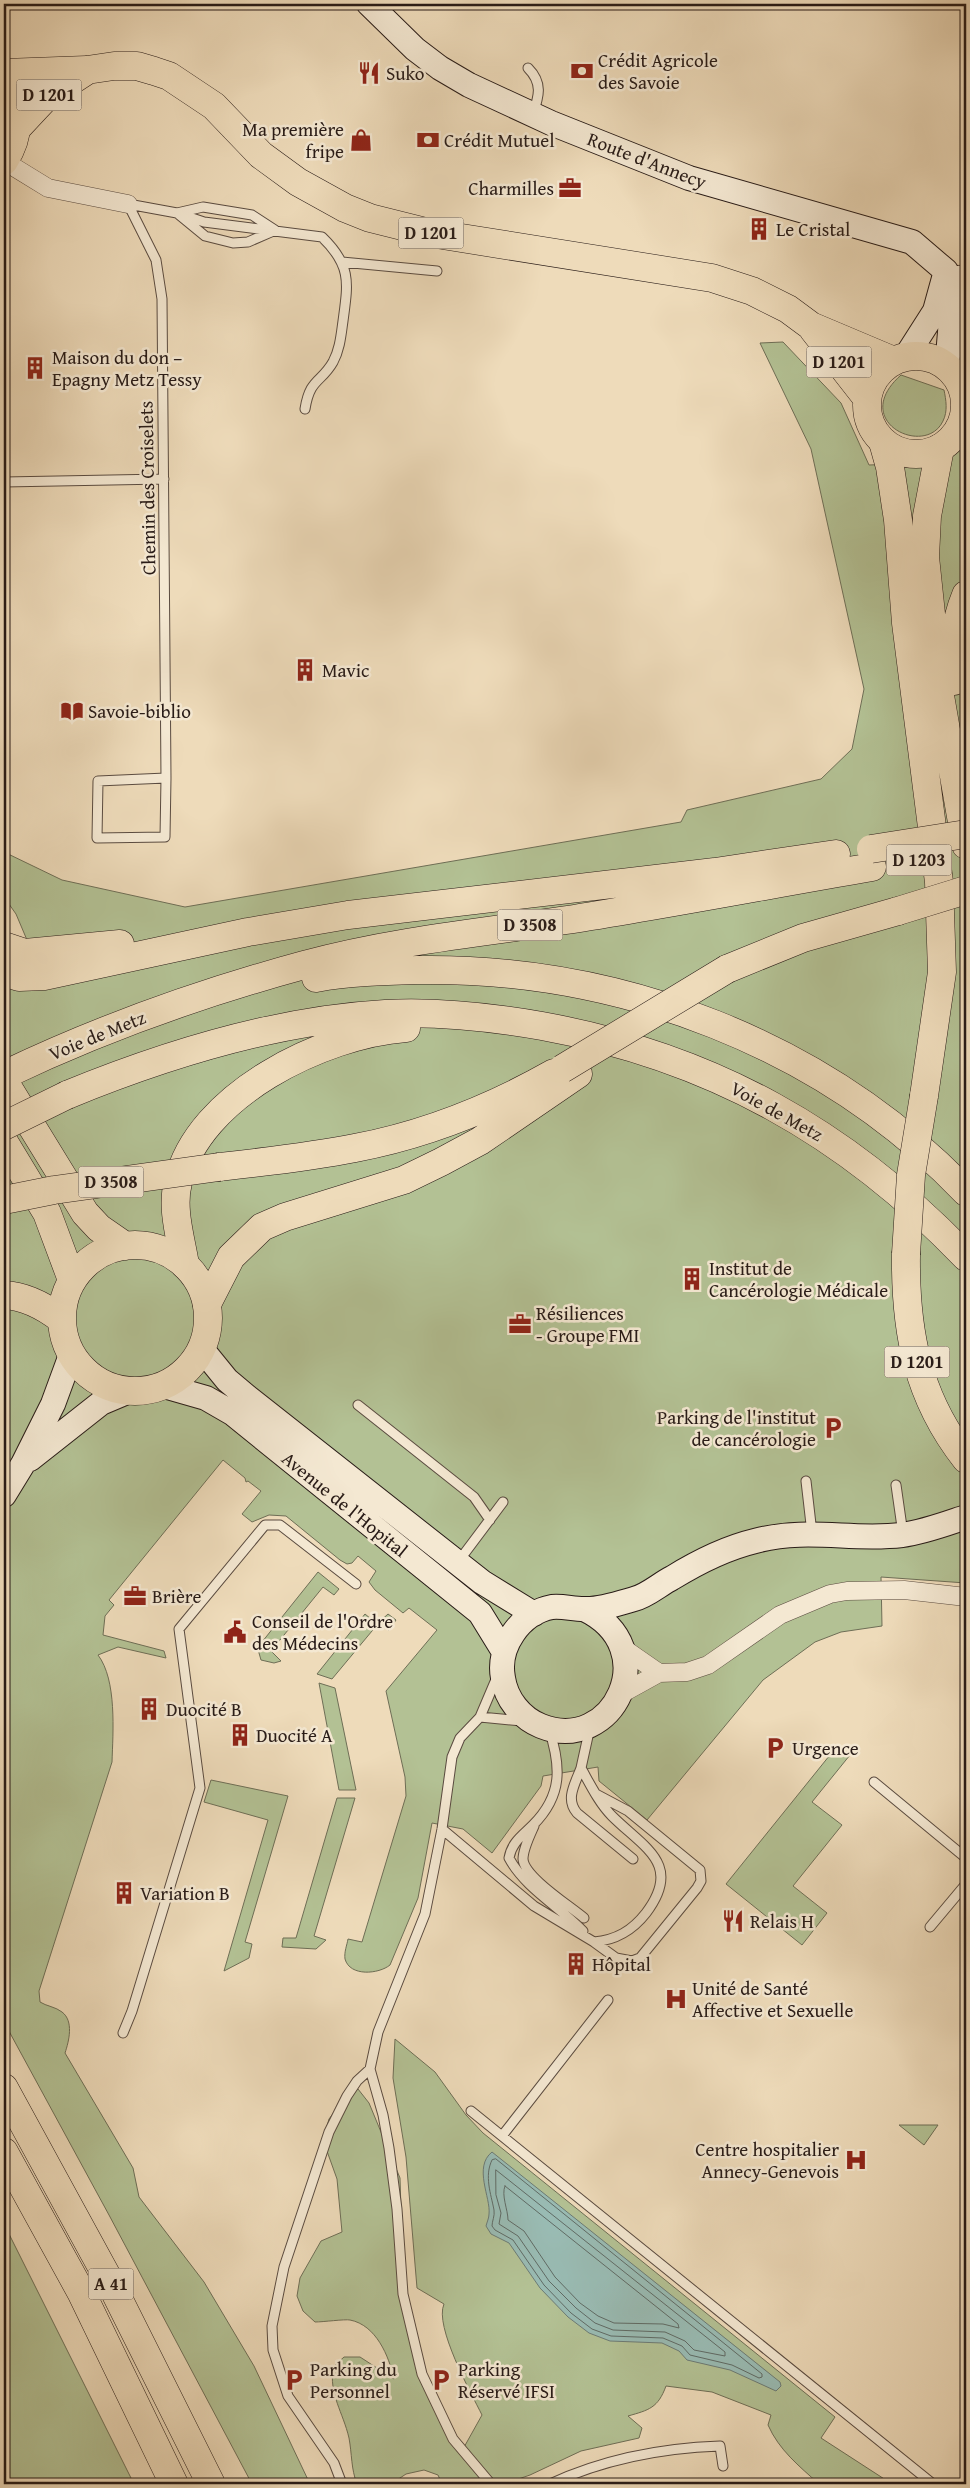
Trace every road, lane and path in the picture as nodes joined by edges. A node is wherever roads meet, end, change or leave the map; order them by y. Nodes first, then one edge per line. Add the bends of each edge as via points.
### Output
1 (369, 4) edge
2 (528, 68) dead end
3 (87, 70) junction
4 (4, 73) edge
5 (4, 82) edge
6 (533, 114) junction
7 (17, 128) junction
8 (4, 161) edge
9 (128, 204) junction
10 (177, 213) junction
11 (275, 230) junction
12 (342, 262) junction
13 (956, 270) edge
14 (437, 271) dead end
15 (811, 326) junction
16 (900, 360) junction
17 (956, 374) edge
18 (867, 398) junction
19 (304, 409) dead end
20 (963, 427) edge
21 (883, 442) junction
22 (940, 448) junction
23 (164, 479) junction
24 (4, 482) edge
25 (966, 595) edge
26 (166, 778) junction
27 (956, 778) junction
28 (966, 834) edge
29 (966, 845) edge
30 (966, 852) edge
31 (871, 858) junction
32 (966, 890) edge
33 (248, 932) junction
34 (4, 946) edge
35 (4, 972) edge
36 (192, 1000) junction
37 (553, 1028) junction
38 (570, 1071) junction
39 (4, 1075) edge
40 (4, 1081) edge
41 (4, 1126) edge
42 (4, 1142) edge
43 (966, 1192) edge
44 (4, 1200) edge
45 (125, 1246) junction
46 (966, 1257) edge
47 (185, 1265) junction
48 (72, 1280) junction
49 (4, 1295) edge
50 (207, 1304) junction
51 (61, 1319) junction
52 (202, 1348) junction
53 (71, 1355) junction
54 (164, 1386) junction
55 (127, 1392) junction
56 (358, 1405) dead end
57 (966, 1459) edge
58 (23, 1464) junction
59 (806, 1481) dead end
60 (896, 1485) dead end
61 (4, 1495) edge
62 (503, 1502) dead end
63 (962, 1518) edge
64 (490, 1520) junction
65 (812, 1533) junction
66 (903, 1535) junction
67 (458, 1562) junction
68 (356, 1584) dead end
69 (966, 1597) edge
70 (637, 1599) junction
71 (584, 1609) junction
72 (534, 1614) junction
73 (622, 1644) junction
74 (503, 1659) junction
75 (659, 1673) junction
76 (621, 1694) junction
77 (480, 1718) junction
78 (591, 1724) junction
79 (540, 1725) junction
80 (580, 1768) junction
81 (874, 1782) dead end
82 (596, 1794) junction
83 (535, 1823) junction
84 (442, 1830) junction
85 (966, 1858) edge
86 (632, 1859) dead end
87 (966, 1884) edge
88 (584, 1918) dead end
89 (930, 1927) dead end
90 (594, 1942) junction
91 (608, 2000) dead end
92 (123, 2033) dead end
93 (370, 2069) junction
94 (4, 2088) edge
95 (471, 2111) dead end
96 (502, 2136) junction
97 (4, 2152) edge
98 (723, 2466) dead end
99 (174, 2484) edge
100 (211, 2484) edge
101 (342, 2484) edge
102 (491, 2484) edge
103 (550, 2484) edge
104 (933, 2484) edge

1 - 6 street, Route d'Annecy via 415,49 440,68 469,86
2 - 6 lane via 540,86
3 - 4 main road, D 1201
3 - 7 main road, D 1201 via 46,97
3 - 15 main road, D 1201 via 137,66 169,76 214,106 261,155 282,171 320,195 370,218 430,233 712,278 768,299
5 - 7 main road via 14,102
6 - 13 street, Route d'Annecy via 689,178 912,242
7 - 8 main road
8 - 9 street via 48,188
9 - 10 lane
9 - 23 lane, Chemin des Croiselets via 156,260 160,278
10 - 11 lane via 204,222
10 - 11 lane via 203,207 218,209 252,215
10 - 11 lane via 204,236 233,243 248,242
11 - 12 lane via 322,237 335,249
12 - 14 lane
12 - 19 lane via 348,283 338,351 332,364 313,383
13 - 16 street via 935,311
13 - 17 street, Route d'Annecy via 958,296 951,320
15 - 16 main road, D 1201
15 - 18 main road, D 1201
16 - 17 main road via 928,358
16 - 18 main road via 886,366 874,380
17 - 20 main road via 965,402
18 - 21 main road via 870,422
20 - 22 main road
21 - 22 main road via 904,453 928,453
21 - 57 main road, D 1201, bridge via 898,520 906,623 939,882 942,972 911,1175 905,1296 908,1326 920,1373 933,1406
22 - 27 main road via 927,516 925,557 939,690
23 - 24 lane
23 - 26 lane, Chemin des Croiselets
25 - 27 main road via 953,642
26 - 26 lane, Chemin des Croiselets via 165,837 97,838 98,781
27 - 29 main road
28 - 31 main road, bridge
30 - 31 main road, D 1203
31 - 33 main road via 715,872 348,915
31 - 36 main road, D 3508 via 578,918 357,953 305,965
32 - 38 main road, D 1203, bridge via 803,938 727,969
33 - 34 main road via 25,953
33 - 35 main road via 44,976 19,977
36 - 39 main road, Voie de Metz / D 3508 via 136,1018
36 - 43 main road via 320,978 386,971 445,970 564,981 627,994 688,1013 746,1037 830,1080 882,1117 939,1164
37 - 41 main road, bridge via 479,1017 416,1013 328,1020 273,1030 175,1056 67,1095
37 - 46 main road, Voie de Metz via 629,1045 736,1087 773,1106 878,1175
37 - 47 main road via 459,1025 377,1033 331,1045 262,1080 202,1133 181,1170 176,1204
38 - 44 main road, D 3508, bridge via 429,1128 356,1148 54,1190
38 - 50 main road via 480,1141 441,1162 404,1180 285,1217 262,1228 231,1257
40 - 45 main road via 85,1213 99,1228
42 - 48 main road via 47,1212
45 - 47 main road via 157,1249
45 - 48 main road via 100,1254
47 - 50 main road
48 - 51 main road
49 - 51 main road via 30,1300
50 - 52 main road
51 - 53 main road
52 - 54 main road via 186,1370
52 - 67 street, Avenue de l'Hopital via 227,1380
53 - 55 main road via 95,1380
53 - 58 street via 53,1404
54 - 55 main road
54 - 74 street, Avenue de l'Hopital via 206,1398 232,1413 480,1613
55 - 58 street via 94,1408
56 - 64 lane via 474,1497
58 - 61 street
59 - 65 lane
60 - 66 lane
62 - 64 lane
63 - 66 street via 933,1529
64 - 67 lane
65 - 66 street
65 - 70 street via 754,1541 721,1552
67 - 72 street, Avenue de l'Hopital via 498,1593
68 - 92 lane via 280,1524 265,1526 179,1629 200,1788
69 - 75 street via 904,1590 830,1594 780,1615 708,1665 688,1672
70 - 71 street
70 - 73 street
71 - 72 street via 567,1606
71 - 73 street via 611,1627
72 - 74 street via 510,1637
73 - 75 street
73 - 76 street via 626,1671
74 - 77 lane
74 - 79 street via 502,1677 509,1698 524,1716
75 - 76 street
76 - 78 street via 610,1710
77 - 79 lane
77 - 84 lane via 465,1731 452,1758
78 - 79 street via 563,1730
78 - 80 lane
79 - 83 lane via 557,1761 558,1782 552,1798
80 - 82 lane
80 - 86 lane via 570,1798 571,1806
81 - 85 lane
82 - 90 lane via 611,1815 651,1850 662,1874 655,1899 644,1915 616,1939
82 - 90 lane via 628,1811 700,1870 700,1881 640,1958 632,1961 616,1958
83 - 88 lane via 524,1854 524,1866
83 - 90 lane via 515,1841 509,1858 518,1874 565,1912
84 - 90 lane via 534,1906
84 - 93 lane via 425,1914 378,2032
87 - 89 lane
91 - 96 lane
93 - 101 lane via 356,2081 329,2132 284,2268 272,2326 273,2350 288,2396 334,2463
93 - 102 lane via 384,2114 397,2209 403,2294 422,2374 453,2439
94 - 100 main road, A 41 via 110,2282
95 - 96 lane
96 - 104 lane
97 - 99 main road, A 41 via 81,2292
98 - 103 lane via 720,2446 677,2448 603,2465

